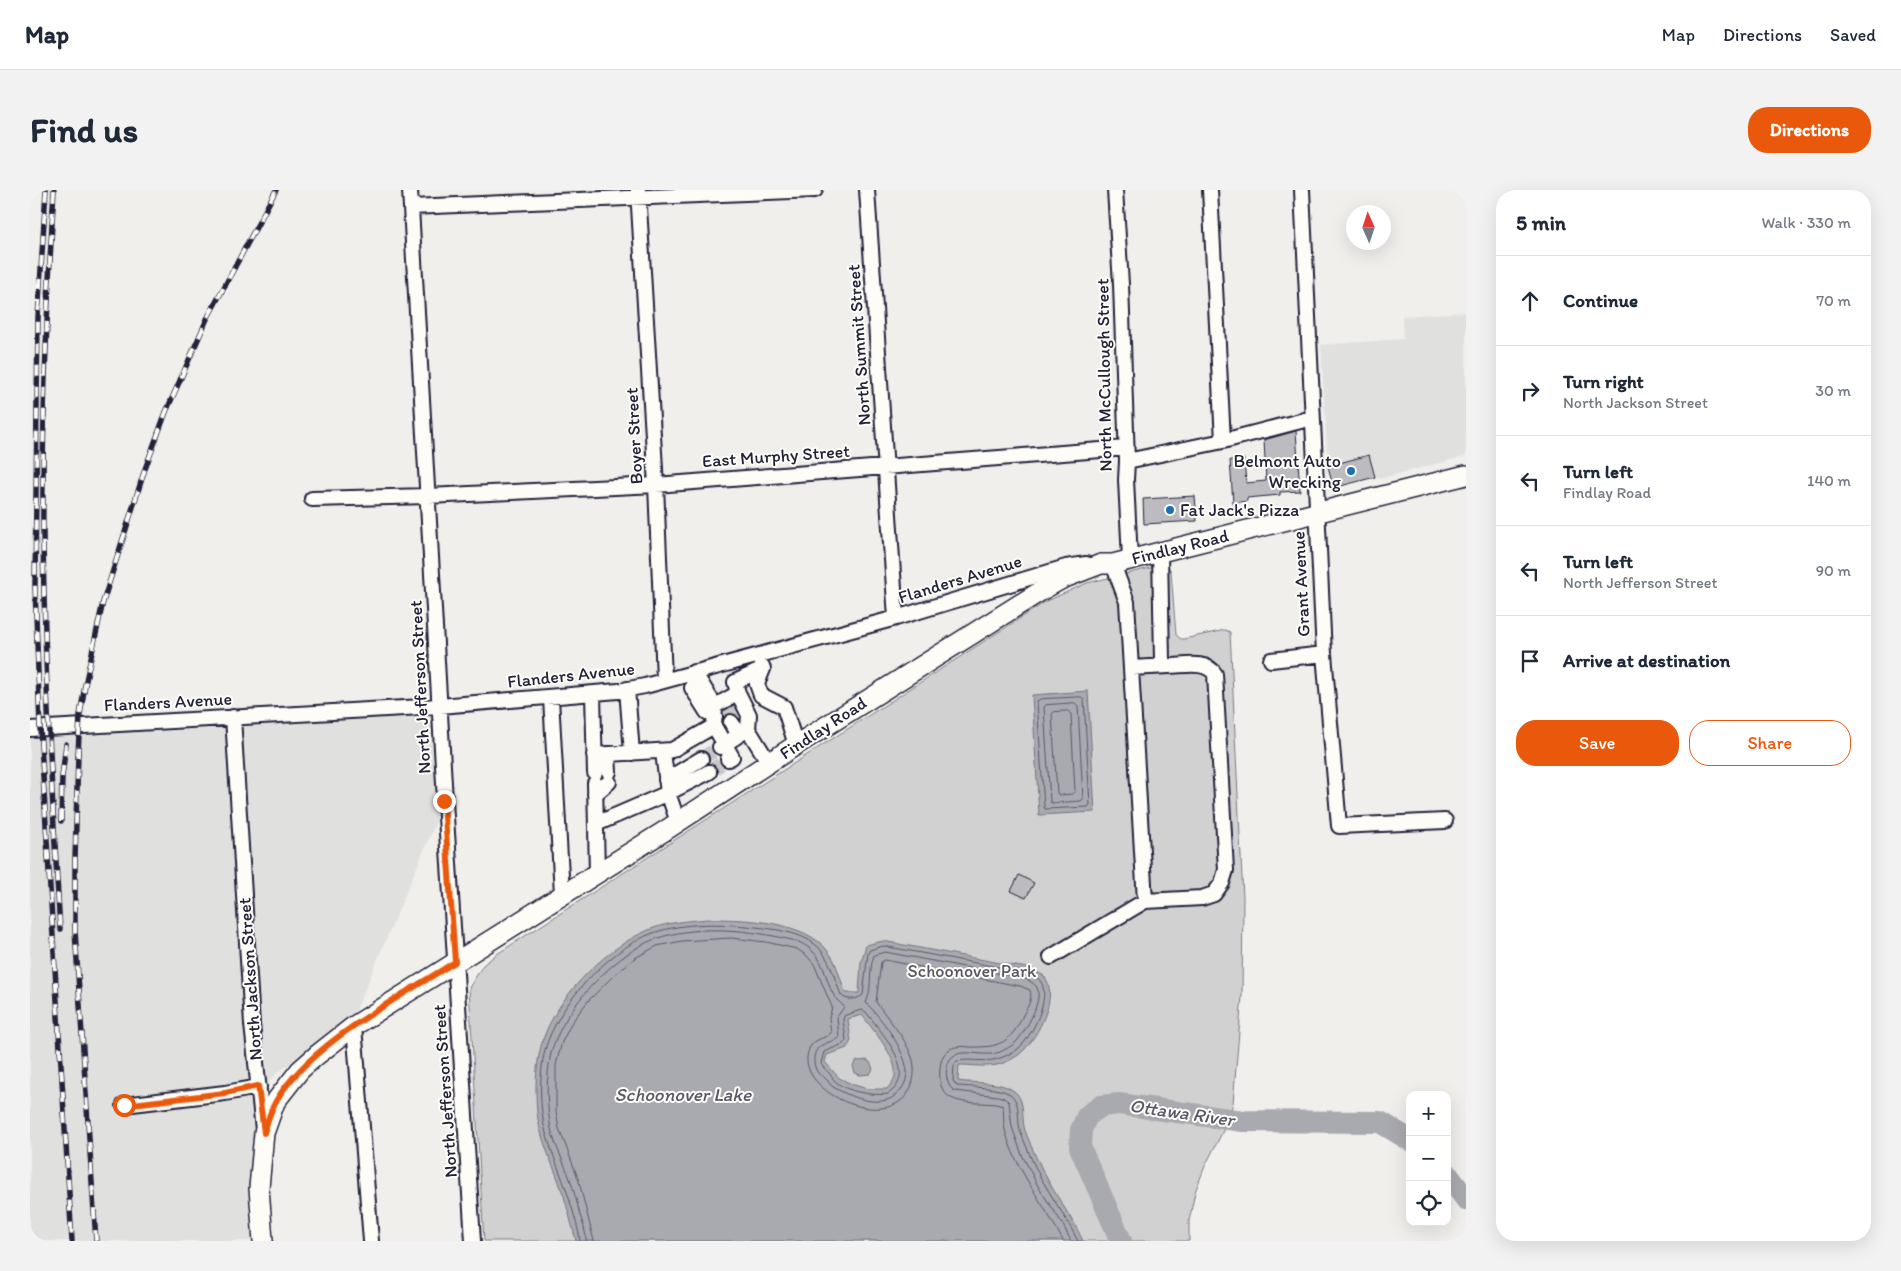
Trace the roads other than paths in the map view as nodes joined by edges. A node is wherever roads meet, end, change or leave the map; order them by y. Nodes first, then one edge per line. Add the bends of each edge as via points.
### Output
1 (410, 190) edge
2 (815, 190) edge
3 (867, 190) edge
4 (1115, 190) edge
5 (1210, 190) edge
6 (1302, 190) edge
7 (638, 193) edge
8 (411, 207) junction
9 (1312, 418) junction
10 (1223, 441) junction
11 (1127, 455) junction
12 (885, 467) junction
13 (1466, 474) edge
14 (656, 484) junction
15 (428, 496) junction
16 (312, 499) dead end
17 (1316, 512) junction
18 (1160, 552) junction
19 (1115, 562) junction
20 (896, 618) junction
21 (1324, 654) junction
22 (760, 655) junction
23 (1271, 660) dead end
24 (1170, 666) junction
25 (1131, 668) junction
26 (763, 669) junction
27 (695, 674) junction
28 (664, 679) junction
29 (627, 689) junction
30 (593, 694) junction
31 (551, 698) junction
32 (440, 706) junction
33 (726, 709) junction
34 (233, 717) junction
35 (30, 729) edge
36 (743, 732) junction
37 (796, 745) junction
38 (722, 746) junction
39 (663, 752) junction
40 (632, 753) junction
41 (601, 755) junction
42 (728, 759) dead end
43 (701, 760) tunnel mouth
44 (769, 763) junction
45 (709, 772) tunnel mouth
46 (667, 787) junction
47 (1445, 821) dead end
48 (678, 822) junction
49 (596, 824) junction
50 (597, 873) junction
51 (562, 894) junction
52 (1145, 901) junction
53 (1051, 957) dead end
54 (455, 962) junction
55 (354, 1026) junction
56 (258, 1086) junction
57 (124, 1105) dead end
58 (264, 1133) junction
59 (263, 1241) edge
60 (371, 1241) edge
61 (473, 1241) edge

1 - 8 street, North Jefferson Street
2 - 7 street
3 - 12 street, North Summit Street
4 - 11 street, North McCullough Street
5 - 10 street
6 - 9 street, Grant Avenue
7 - 8 street
7 - 14 street, Boyer Street
8 - 15 street, North Jefferson Street
9 - 10 street, East Murphy Street
9 - 17 street, Grant Avenue
10 - 11 street, East Murphy Street
11 - 12 street, East Murphy Street
11 - 19 street, North McCullough Street
12 - 14 street, East Murphy Street
12 - 20 street, North Summit Street
13 - 17 main road, Findlay Road
14 - 15 street, East Murphy Street
14 - 28 street, Boyer Street
15 - 16 street, East Murphy Street
15 - 32 street, North Jefferson Street
17 - 18 main road, Findlay Road
17 - 21 street, Grant Avenue
18 - 19 main road, Findlay Road
18 - 24 street via 1162,660 1164,665
19 - 20 street, Flanders Avenue via 1066,567
19 - 25 street, North McCullough Street via 1127,602
19 - 37 main road, Findlay Road via 1062,579 1044,589
20 - 22 street, Flanders Avenue
21 - 23 street
21 - 47 street, Grant Avenue via 1339,826
22 - 26 street
22 - 27 street, Flanders Avenue
24 - 25 street
24 - 52 street via 1204,665 1215,674 1226,870 1214,894 1202,898
25 - 52 street, North McCullough Street
26 - 33 street via 735,682
26 - 37 street via 757,684 760,694 784,707
27 - 28 street, Flanders Avenue
27 - 33 street
27 - 33 street via 692,688 707,712
28 - 29 street, Flanders Avenue
29 - 30 street, Flanders Avenue
29 - 40 street
30 - 31 street, Flanders Avenue
30 - 41 street
31 - 32 street, Flanders Avenue
31 - 51 street
32 - 34 street, Flanders Avenue
32 - 54 street, North Jefferson Street
33 - 36 street
33 - 36 street via 749,715
33 - 38 street
33 - 39 street via 672,750
34 - 35 street, Flanders Avenue
34 - 56 street, North Jackson Street
36 - 38 street
36 - 44 street
37 - 44 main road, Findlay Road
38 - 42 street via 732,757
39 - 40 street
39 - 46 street
40 - 41 street
41 - 49 street
43 - 46 street
44 - 48 main road, Findlay Road
45 - 46 street
46 - 48 street
46 - 49 street
48 - 50 main road, Findlay Road
49 - 50 street
50 - 51 main road, Findlay Road
51 - 54 main road, Findlay Road
52 - 53 street
54 - 55 main road, Findlay Road
54 - 61 street, North Jefferson Street
55 - 58 main road, Findlay Road via 317,1055 287,1085 275,1102
55 - 60 street
56 - 57 street
56 - 58 street, North Jackson Street
58 - 59 main road, North Jackson Street via 259,1188

